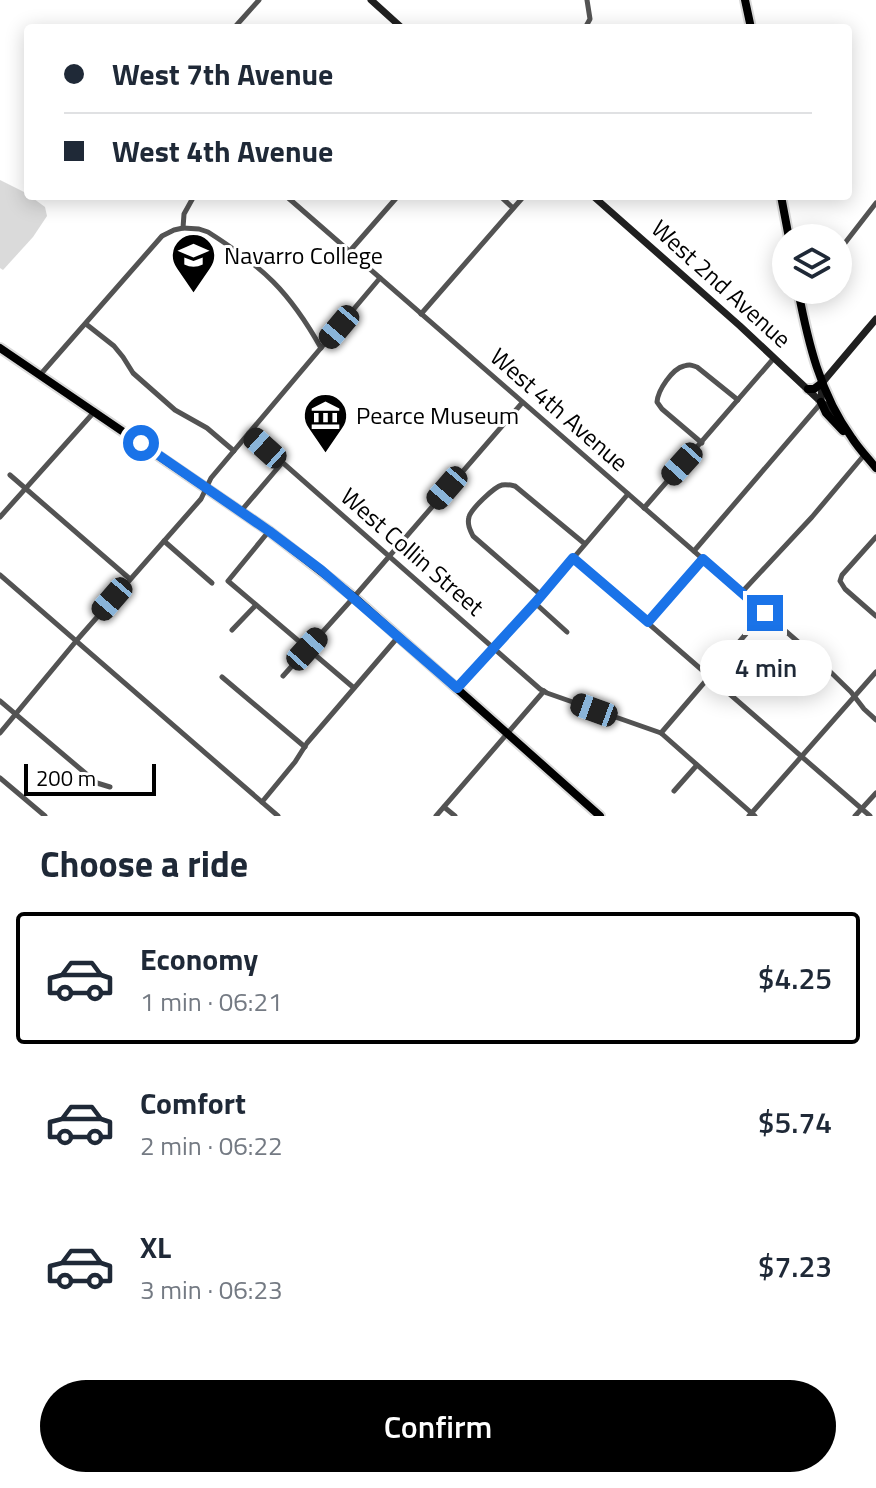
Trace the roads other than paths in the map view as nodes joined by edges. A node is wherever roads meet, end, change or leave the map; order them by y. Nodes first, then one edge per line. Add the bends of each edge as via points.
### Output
1 (259, 0) edge
2 (371, 0) edge
3 (587, 0) edge
4 (745, 0) edge
5 (238, 24) edge
6 (398, 24) edge
7 (587, 24) edge
8 (750, 24) edge
9 (192, 200) edge
10 (290, 200) edge
11 (394, 200) edge
12 (504, 200) edge
13 (520, 200) edge
14 (597, 200) edge
15 (782, 200) edge
16 (876, 203) edge
17 (513, 208) junction
18 (786, 224) edge
19 (183, 228) junction
20 (852, 234) edge
21 (349, 252) junction
22 (380, 278) junction
23 (801, 304) edge
24 (421, 314) junction
25 (876, 319) edge
26 (86, 324) junction
27 (0, 348) edge
28 (321, 348) junction
29 (774, 358) junction
30 (40, 375) junction
31 (822, 383) junction
32 (808, 389) junction
33 (738, 400) junction
34 (821, 402) junction
35 (522, 403) junction
36 (95, 411) junction
37 (835, 412) junction
38 (249, 433) junction
39 (852, 439) junction
40 (702, 443) junction
41 (234, 451) junction
42 (865, 454) junction
43 (282, 463) junction
44 (876, 468) edge
45 (10, 475) dead end
46 (206, 487) junction
47 (26, 490) junction
48 (628, 494) junction
49 (644, 508) junction
50 (241, 511) junction
51 (0, 517) edge
52 (269, 531) junction
53 (876, 537) edge
54 (164, 541) junction
55 (585, 544) junction
56 (694, 551) junction
57 (389, 556) junction
58 (573, 558) junction
59 (703, 559) junction
60 (0, 575) edge
61 (130, 579) junction
62 (212, 583) dead end
63 (742, 592) junction
64 (541, 595) junction
65 (354, 597) junction
66 (535, 603) junction
67 (256, 605) junction
68 (765, 613) junction
69 (876, 616) edge
70 (648, 622) junction
71 (232, 630) dead end
72 (567, 632) dead end
73 (398, 637) junction
74 (77, 640) junction
75 (307, 649) junction
76 (494, 649) junction
77 (876, 672) edge
78 (283, 676) dead end
79 (710, 676) junction
80 (222, 677) dead end
81 (354, 688) junction
82 (457, 688) junction
83 (544, 691) junction
84 (855, 697) junction
85 (0, 701) edge
86 (15, 714) junction
87 (876, 720) edge
88 (0, 733) edge
89 (507, 733) junction
90 (661, 733) junction
91 (305, 747) junction
92 (803, 756) junction
93 (697, 765) junction
94 (0, 778) edge
95 (110, 787) dead end
96 (674, 791) dead end
97 (876, 793) edge
98 (262, 802) junction
99 (444, 807) junction
100 (862, 809) junction
101 (752, 815) edge
102 (45, 816) edge
103 (278, 816) edge
104 (436, 816) edge
105 (455, 816) edge
106 (600, 816) edge
107 (855, 816) edge
108 (870, 816) edge

1 - 5 street
2 - 6 street
3 - 7 street
4 - 8 main road
9 - 19 street
10 - 21 street, West 4th Avenue
11 - 21 street
12 - 17 street
13 - 17 street
14 - 29 street, West 2nd Avenue
15 - 18 main road
16 - 20 street
17 - 24 street
19 - 26 street via 162,236
19 - 28 street via 208,232 254,263 291,299
21 - 22 street, West 4th Avenue
22 - 24 street, West 4th Avenue
22 - 28 street
23 - 31 main road
24 - 35 street, West 4th Avenue
25 - 31 street
26 - 30 street
26 - 41 street via 175,410
27 - 30 main road
28 - 38 street
29 - 32 street, West 2nd Avenue
29 - 33 street
30 - 36 main road
31 - 32 main road
31 - 34 street
31 - 37 main road
32 - 34 street, West 2nd Avenue
33 - 40 street
33 - 40 street via 697,367 684,365 675,372 657,402
34 - 37 street, West 2nd Avenue
34 - 39 main road
34 - 56 street
35 - 48 street, West 4th Avenue
35 - 57 street
36 - 46 main road
36 - 47 street
37 - 39 main road
38 - 41 street
38 - 43 street, West Collin Street
39 - 42 main road
40 - 49 street
41 - 46 street
42 - 44 main road
42 - 63 street
43 - 50 street
43 - 57 street, West Collin Street
45 - 47 street
46 - 50 main road
46 - 54 street
47 - 51 street
47 - 61 street
48 - 49 street, West 4th Avenue
48 - 55 street
49 - 56 street, West 4th Avenue
50 - 52 main road
52 - 65 main road
52 - 67 street via 228,581
53 - 69 street via 840,578
54 - 61 street
54 - 62 street
55 - 58 street
55 - 64 street via 515,486 497,487 473,509 468,518 473,536
56 - 59 street, West 4th Avenue
57 - 65 street
57 - 76 street, West Collin Street
58 - 64 street
58 - 70 street
59 - 63 street, West 4th Avenue
59 - 70 street
60 - 74 street
61 - 74 street
63 - 68 street, West 4th Avenue
64 - 66 street
65 - 73 main road
65 - 75 street
66 - 72 street
66 - 76 street
67 - 71 street
67 - 75 street
68 - 79 street
68 - 84 street, West 4th Avenue
70 - 79 street
73 - 81 street
73 - 82 main road
74 - 86 street
74 - 98 street
75 - 78 street
75 - 81 street
76 - 82 street
76 - 83 street, West Collin Street
77 - 84 street
79 - 90 street
79 - 92 street
80 - 91 street
81 - 91 street
82 - 89 main road
83 - 89 street
83 - 90 street, West Collin Street
84 - 87 street, West 4th Avenue
84 - 92 street
85 - 86 street
86 - 88 street
86 - 95 street via 97,783
89 - 99 street
89 - 106 main road
90 - 93 street, West Collin Street
91 - 98 street
92 - 100 street
92 - 101 street
93 - 96 street
93 - 101 street, West Collin Street
94 - 102 street
97 - 100 street
98 - 103 street
99 - 104 street
99 - 105 street
100 - 107 street
100 - 108 street

